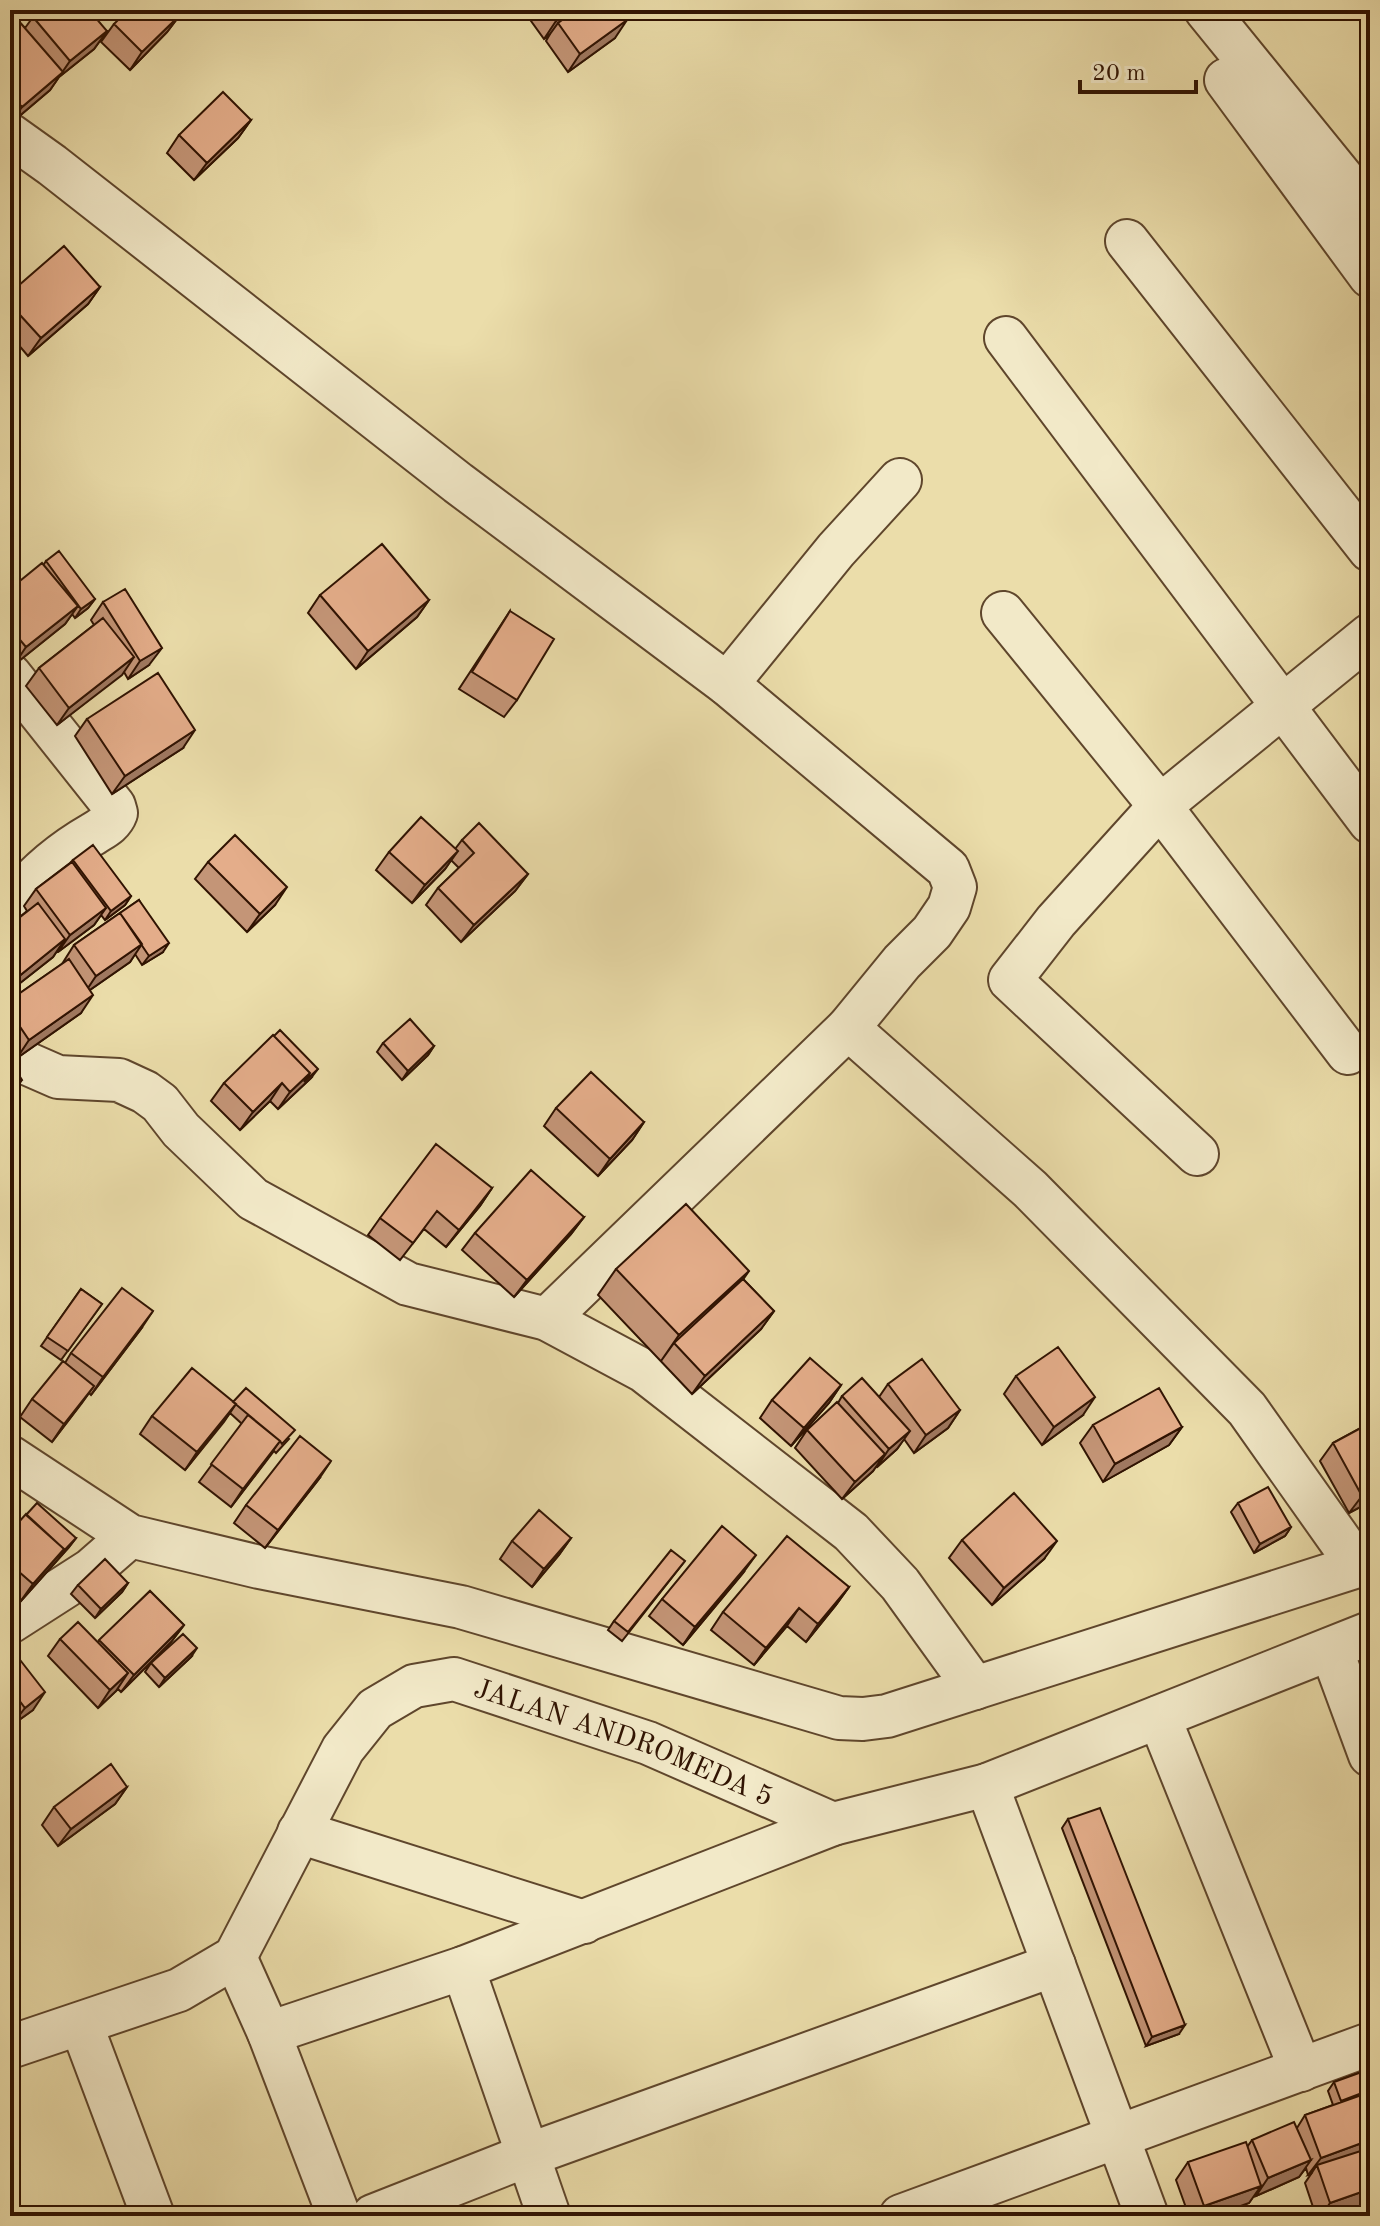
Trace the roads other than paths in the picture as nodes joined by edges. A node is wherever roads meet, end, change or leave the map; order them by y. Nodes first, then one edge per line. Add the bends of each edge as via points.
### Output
1 (1206, 10) edge
2 (1226, 80) dead end
3 (10, 135) edge
4 (1370, 212) edge
5 (1127, 241) dead end
6 (1370, 276) edge
7 (1006, 338) dead end
8 (900, 480) dead end
9 (1370, 550) edge
10 (1003, 613) dead end
11 (1370, 635) edge
12 (10, 675) edge
13 (727, 684) junction
14 (1282, 708) junction
15 (1160, 806) junction
16 (1370, 822) edge
17 (10, 906) edge
18 (848, 1028) junction
19 (1348, 1053) dead end
20 (10, 1056) edge
21 (1197, 1154) dead end
22 (547, 1319) junction
23 (10, 1457) edge
24 (130, 1536) junction
25 (1364, 1564) edge
26 (10, 1622) edge
27 (1370, 1633) edge
28 (1331, 1649) junction
29 (975, 1688) junction
30 (1159, 1717) junction
31 (1370, 1755) edge
32 (987, 1785) junction
33 (833, 1824) junction
34 (299, 1832) junction
35 (584, 1922) junction
36 (235, 1957) junction
37 (1054, 1965) junction
38 (463, 1968) junction
39 (81, 2024) junction
40 (269, 2033) junction
41 (1370, 2044) edge
42 (10, 2047) edge
43 (1301, 2070) junction
44 (1118, 2137) junction
45 (528, 2155) junction
46 (153, 2216) edge
47 (339, 2216) edge
48 (373, 2216) edge
49 (549, 2216) edge
50 (901, 2216) edge
51 (1147, 2216) edge

1 - 4 street
2 - 6 street
3 - 13 street
5 - 9 street
7 - 14 street
8 - 13 street
10 - 15 street
11 - 14 street
12 - 17 street via 116,813 108,825 41,871
13 - 18 street via 948,869 955,887 932,932
14 - 15 street
14 - 16 street
15 - 19 street
15 - 21 street via 1010,980
18 - 22 street
18 - 25 street via 1030,1189 1247,1409
20 - 22 street via 58,1077 119,1080 145,1092 253,1199 408,1284
22 - 29 street via 644,1371 851,1532 900,1584
23 - 24 street
24 - 26 street via 91,1570
24 - 29 street via 461,1607 839,1718 887,1716
25 - 29 street
27 - 28 street
28 - 30 street
28 - 31 street
30 - 32 street
30 - 43 street
32 - 33 street
32 - 37 street
33 - 34 street, JALAN ANDROMEDA 5 via 648,1743 454,1679 414,1686 375,1709 343,1749
33 - 35 street
34 - 35 street
34 - 36 street, JALAN ANDROMEDA 5
35 - 38 street
36 - 39 street via 179,1990
36 - 40 street
37 - 44 street
37 - 45 street
38 - 40 street
38 - 45 street
39 - 42 street
39 - 46 street
40 - 47 street
41 - 43 street
43 - 44 street
44 - 50 street
44 - 51 street
45 - 48 street
45 - 49 street

